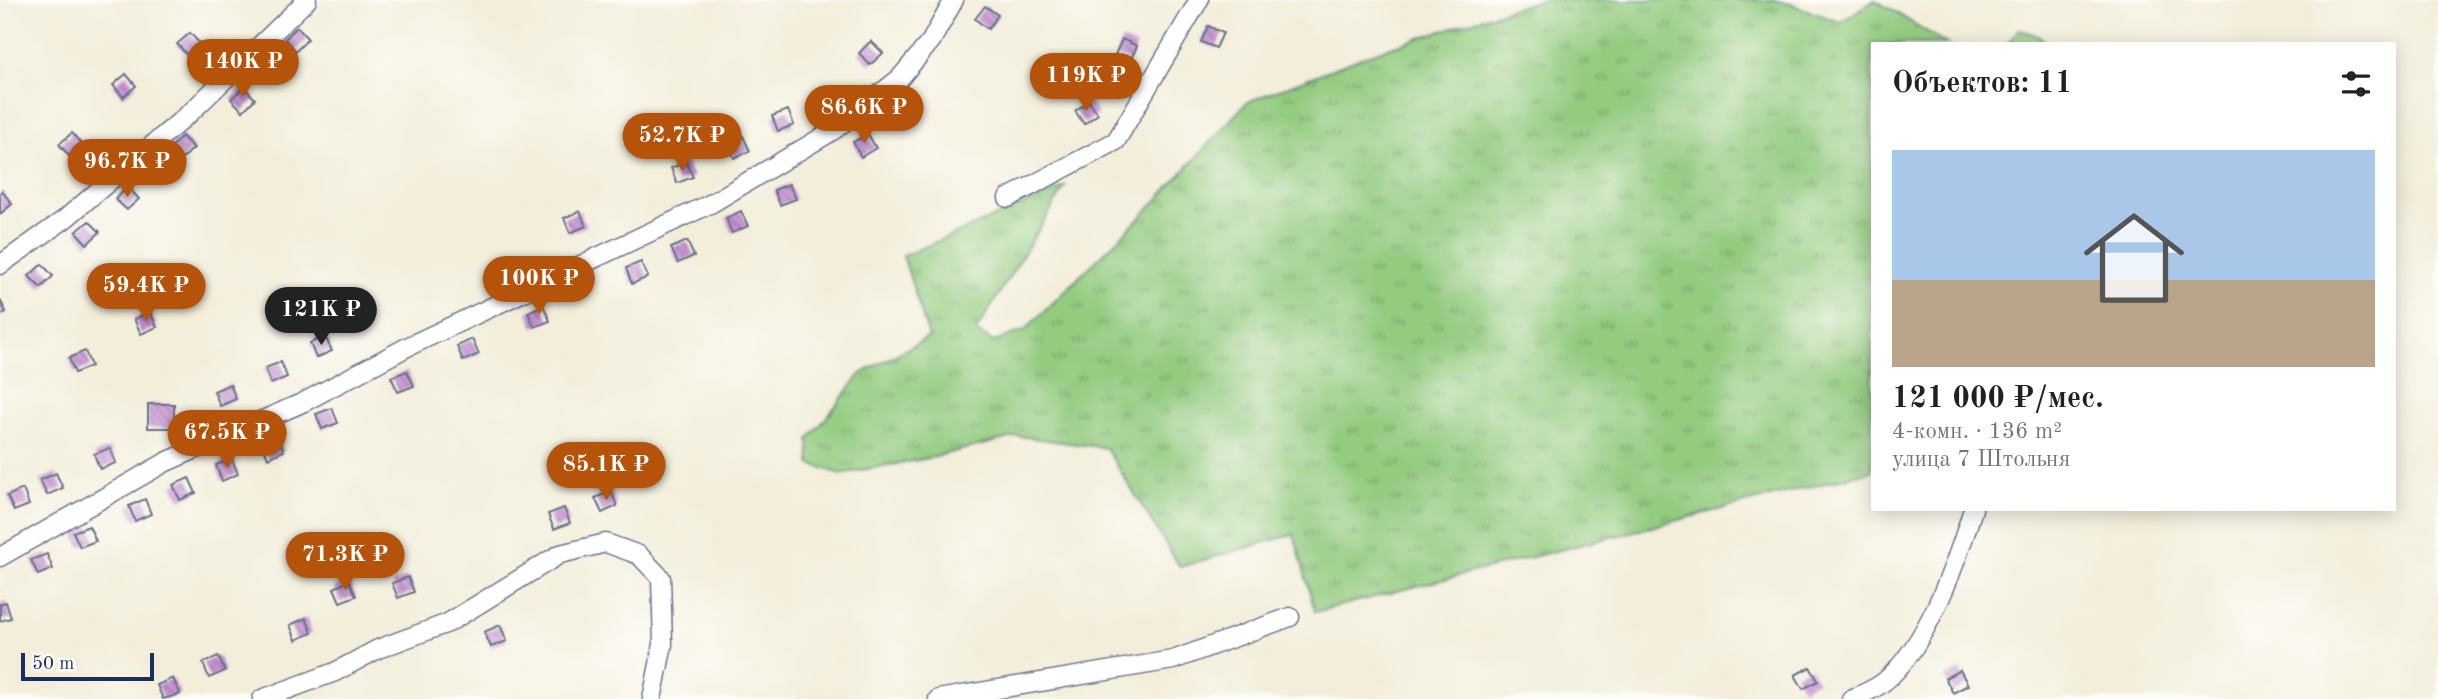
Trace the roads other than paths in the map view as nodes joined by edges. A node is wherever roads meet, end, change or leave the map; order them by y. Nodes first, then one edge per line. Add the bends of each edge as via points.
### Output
1 (307, 0) edge
2 (954, 0) edge
3 (1199, 0) edge
4 (1008, 198) dead end
5 (0, 265) edge
6 (1972, 511) edge
7 (0, 557) edge
8 (1290, 617) dead end
9 (262, 699) edge
10 (652, 699) edge
11 (938, 699) edge
12 (1852, 699) edge

1 - 5 street via 191,112 65,219
2 - 7 street via 931,41 900,78 834,130 712,203 407,347 304,402 166,462
3 - 4 street via 1116,141
6 - 12 street via 1935,608 1908,655 1884,682
8 - 11 street via 1173,660
9 - 10 street via 448,623 560,554 606,543 639,555 661,578 663,643

